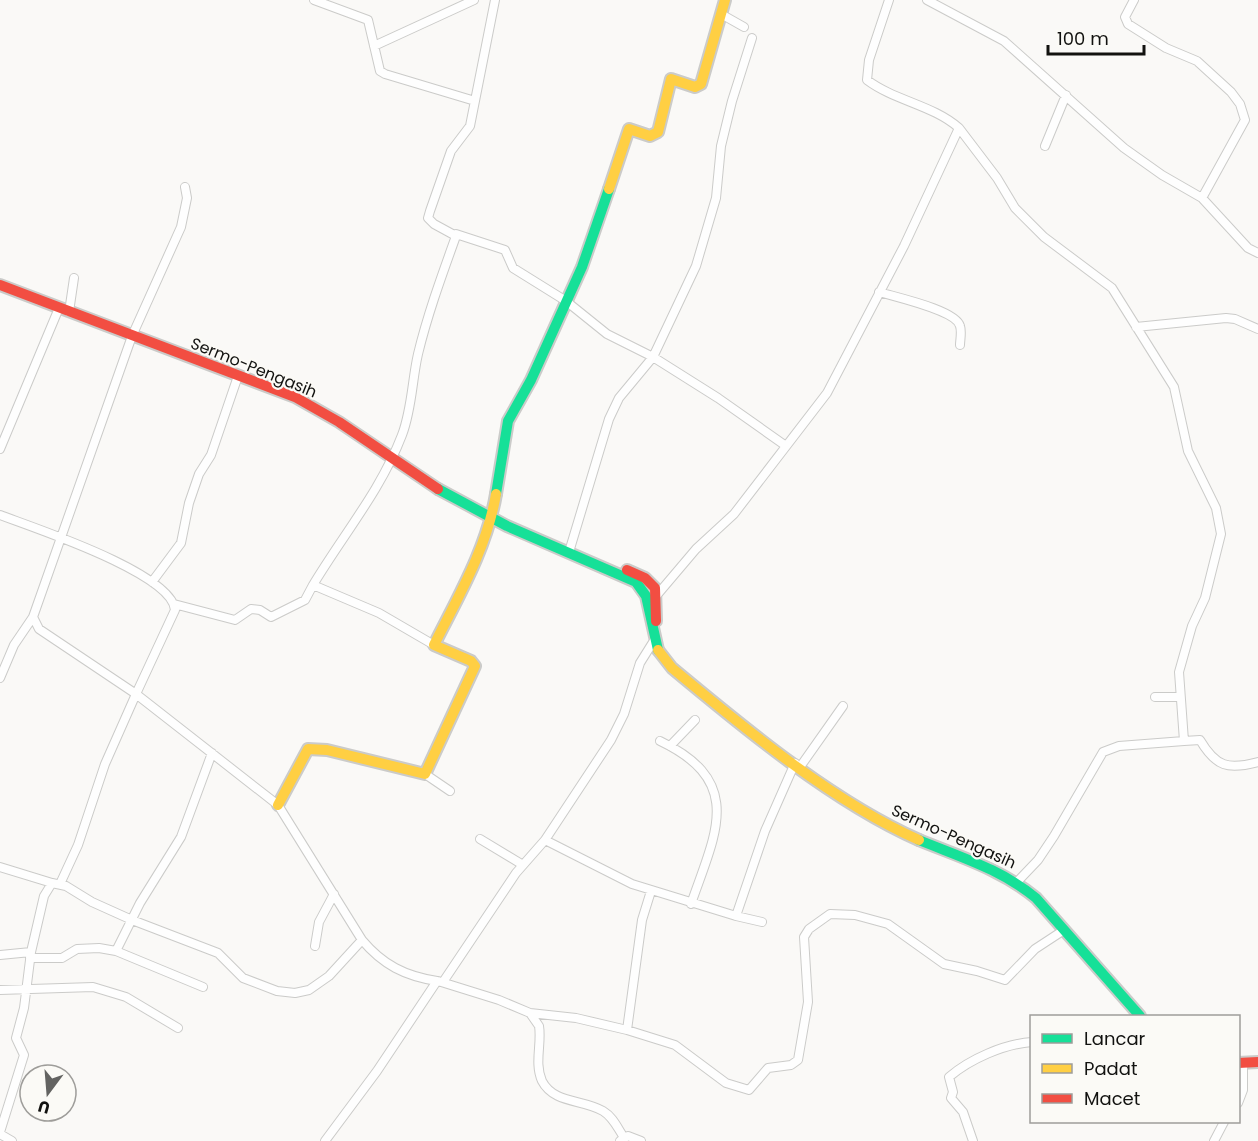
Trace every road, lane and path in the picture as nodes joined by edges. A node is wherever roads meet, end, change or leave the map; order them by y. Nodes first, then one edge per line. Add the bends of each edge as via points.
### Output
1 (314, 0) edge
2 (474, 0) edge
3 (495, 0) edge
4 (725, 0) edge
5 (889, 0) edge
6 (927, 0) edge
7 (1134, 0) edge
8 (721, 14) junction
9 (744, 27) dead end
10 (752, 38) dead end
11 (374, 46) junction
12 (1066, 95) junction
13 (475, 100) junction
14 (959, 128) junction
15 (1045, 146) dead end
16 (185, 188) dead end
17 (1202, 198) junction
18 (456, 234) junction
19 (1258, 253) edge
20 (74, 279) dead end
21 (0, 285) edge
22 (879, 292) junction
23 (566, 301) junction
24 (64, 310) junction
25 (1136, 327) junction
26 (1258, 329) edge
27 (132, 336) junction
28 (960, 345) dead end
29 (653, 357) junction
30 (238, 376) junction
31 (4, 428) edge
32 (786, 446) junction
33 (0, 449) edge
34 (390, 459) junction
35 (0, 515) edge
36 (489, 517) junction
37 (62, 539) junction
38 (573, 554) junction
39 (152, 582) junction
40 (313, 585) junction
41 (657, 595) junction
42 (174, 604) junction
43 (32, 622) junction
44 (655, 638) junction
45 (434, 645) junction
46 (0, 678) edge
47 (136, 694) junction
48 (1155, 697) dead end
49 (1180, 697) junction
50 (843, 706) dead end
51 (695, 720) dead end
52 (660, 741) dead end
53 (1184, 741) junction
54 (670, 746) junction
55 (212, 753) junction
56 (1258, 762) edge
57 (797, 765) junction
58 (425, 774) junction
59 (450, 791) dead end
60 (278, 805) junction
61 (480, 839) dead end
62 (545, 840) junction
63 (523, 865) junction
64 (0, 867) edge
65 (1018, 881) junction
66 (56, 884) junction
67 (651, 891) junction
68 (334, 894) junction
69 (691, 904) junction
70 (736, 916) junction
71 (132, 920) junction
72 (762, 922) dead end
73 (1064, 930) junction
74 (363, 940) junction
75 (315, 945) dead end
76 (116, 951) junction
77 (0, 955) edge
78 (31, 955) junction
79 (440, 982) junction
80 (202, 987) dead end
81 (27, 989) junction
82 (0, 990) edge
83 (530, 1013) junction
84 (1138, 1015) edge
85 (178, 1028) dead end
86 (627, 1030) junction
87 (1030, 1043) edge
88 (1258, 1062) edge
89 (1241, 1063) edge
90 (1240, 1100) edge
91 (1223, 1123) edge
92 (0, 1133) edge
93 (621, 1139) edge
94 (10, 1140) edge
95 (326, 1141) edge
96 (641, 1141) edge
97 (973, 1141) edge
98 (1214, 1141) edge

1 - 11 street via 368,20
2 - 11 street
3 - 13 street
4 - 8 main road
5 - 14 street via 869,60 867,80
6 - 12 street via 1004,40
7 - 17 street via 1125,17 1128,24 1166,48 1197,61 1231,92 1243,111 1245,120
8 - 9 street
8 - 23 main road via 701,84 695,87 671,79 658,132 650,136 629,129 592,239
10 - 29 street via 732,101 721,146 716,198 696,266
11 - 13 street via 380,71 385,74
12 - 15 street
12 - 17 street via 1124,148
13 - 18 street via 470,126 448,157 429,218
14 - 22 street
14 - 25 street via 1016,208 1044,237 1112,288
16 - 27 street via 187,198 181,227
17 - 19 street via 1248,248
18 - 23 street via 505,250 513,268
18 - 34 street via 418,352 406,424
20 - 24 street
21 - 24 main road, Sermo-Pengasih
22 - 28 street via 955,318 960,326
22 - 32 street via 827,393
23 - 29 street via 607,334
23 - 36 main road via 508,421 495,503
24 - 27 main road, Sermo-Pengasih
24 - 31 street
25 - 26 street via 1226,318
25 - 49 street via 1174,387 1188,451 1216,508 1220,525 1220,542 1205,598 1183,650
27 - 30 main road, Sermo-Pengasih
27 - 37 street
29 - 32 street
29 - 38 street via 619,398 609,419
30 - 34 main road, Sermo-Pengasih via 316,408
30 - 39 street via 189,503 182,543
31 - 33 street
32 - 41 street via 734,514 696,549
34 - 36 main road, Sermo-Pengasih
34 - 40 street via 368,505 340,539
35 - 37 street
36 - 38 main road, Sermo-Pengasih
36 - 45 main road via 471,571
37 - 39 street via 108,557
37 - 43 street
38 - 41 main road, Sermo-Pengasih via 636,573 650,582
38 - 44 main road, Sermo-Pengasih via 642,587
39 - 42 street
40 - 42 street via 305,600 271,617 251,609 235,620
40 - 45 street via 379,613
41 - 44 main road
42 - 47 street via 175,610
43 - 46 street via 14,645
43 - 47 street
44 - 57 main road, Sermo-Pengasih via 663,659
44 - 62 street via 635,674 619,726
45 - 58 main road via 475,666
47 - 55 street
47 - 66 street via 105,764 78,844
48 - 49 street
49 - 53 street
50 - 57 street
51 - 54 street
52 - 54 street
53 - 56 street via 1200,740 1219,764 1242,766
53 - 65 street via 1119,746 1103,752 1054,836
54 - 69 street via 704,774 718,809 716,831
55 - 60 street
55 - 71 street via 182,837
57 - 65 main road, Sermo-Pengasih via 901,832
57 - 70 street via 765,831
58 - 59 street
58 - 60 main road via 308,749
60 - 68 street
61 - 63 street
62 - 63 street
62 - 67 street
63 - 79 street
64 - 66 street
65 - 73 main road, Sermo-Pengasih
66 - 71 street
66 - 78 street via 44,896
67 - 69 street
67 - 86 street via 642,920
68 - 74 street
68 - 75 street via 319,922
69 - 70 street
70 - 72 street
71 - 74 street via 218,953 251,983 295,993 318,985
71 - 76 street
73 - 84 main road, Sermo-Pengasih
73 - 86 street via 1035,949 1005,980 944,964 888,924 845,914 823,917 804,937 808,1002 798,1060 791,1065 768,1068 749,1090 726,1083 675,1045
74 - 79 street via 394,969
76 - 78 street via 89,947 62,958
76 - 80 street
77 - 78 street
78 - 81 street
79 - 83 street
79 - 95 street
81 - 82 street
81 - 85 street via 93,987 126,997
81 - 92 street via 16,1038 24,1055
83 - 86 street via 576,1018
83 - 93 street via 539,1026 541,1079 550,1093 603,1110 612,1118
87 - 97 street via 993,1053 961,1067 949,1077 954,1092 951,1098 963,1112
88 - 89 main road
89 - 90 street
91 - 98 street
92 - 94 street
93 - 96 street

